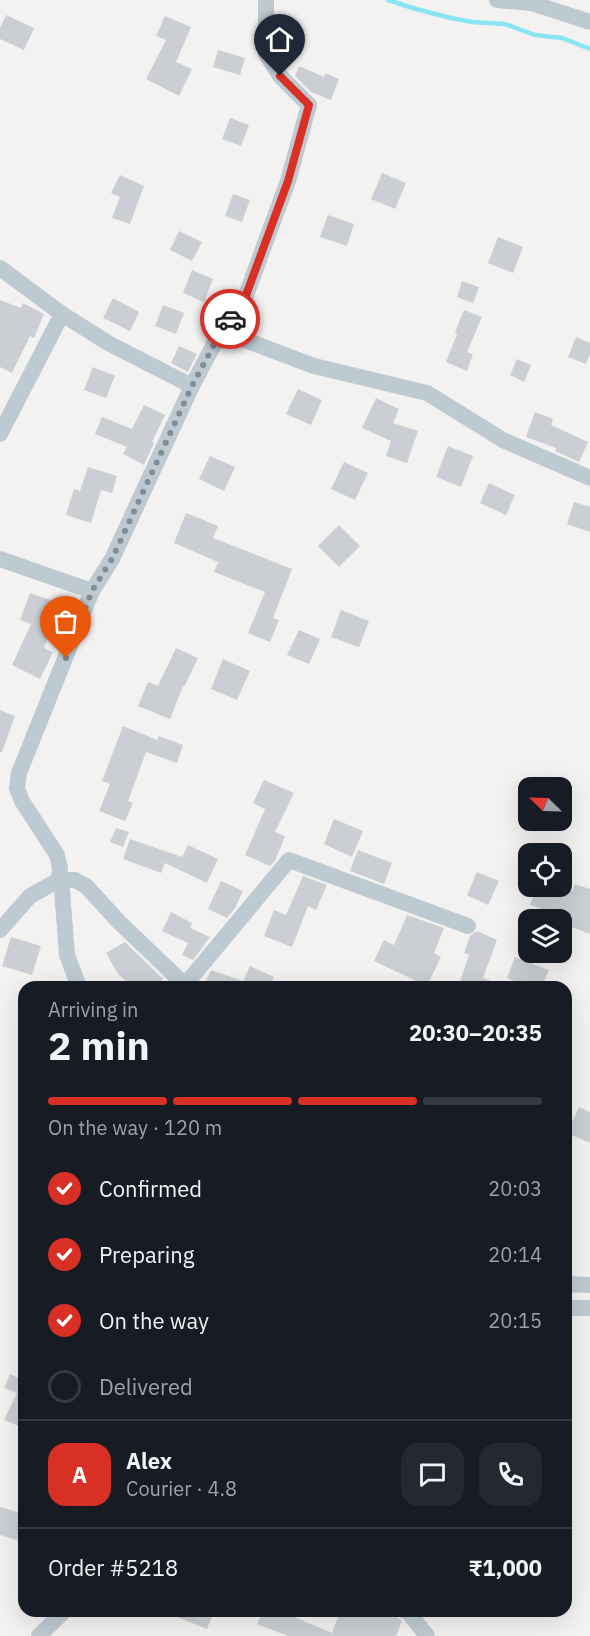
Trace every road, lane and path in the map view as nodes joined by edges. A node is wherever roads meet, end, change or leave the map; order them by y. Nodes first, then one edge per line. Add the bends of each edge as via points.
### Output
1 (266, 0) edge
2 (497, 0) edge
3 (590, 22) edge
4 (0, 268) edge
5 (62, 314) junction
6 (221, 331) junction
7 (192, 386) junction
8 (0, 434) edge
9 (590, 478) edge
10 (0, 559) edge
11 (92, 591) junction
12 (59, 880) junction
13 (468, 926) dead end
14 (0, 930) edge
15 (77, 981) edge
16 (181, 981) edge
17 (190, 981) edge
18 (572, 1284) edge
19 (590, 1285) edge
20 (572, 1308) edge
21 (590, 1308) edge
22 (58, 1617) edge
23 (412, 1617) edge
24 (39, 1636) edge
25 (427, 1636) edge

1 - 6 street via 266,54 280,76 309,105 288,181 245,298
2 - 3 street via 531,3
4 - 5 street
5 - 7 street via 108,343
5 - 8 street
6 - 7 street
6 - 9 street via 314,366 427,393 503,440
7 - 11 street via 112,559
10 - 11 street
11 - 12 street via 19,772 17,788 57,855
12 - 14 street via 30,896
12 - 15 street via 67,955
12 - 16 street via 75,880 86,886
13 - 17 street via 289,860
18 - 19 street
20 - 21 street
22 - 24 street
23 - 25 street

